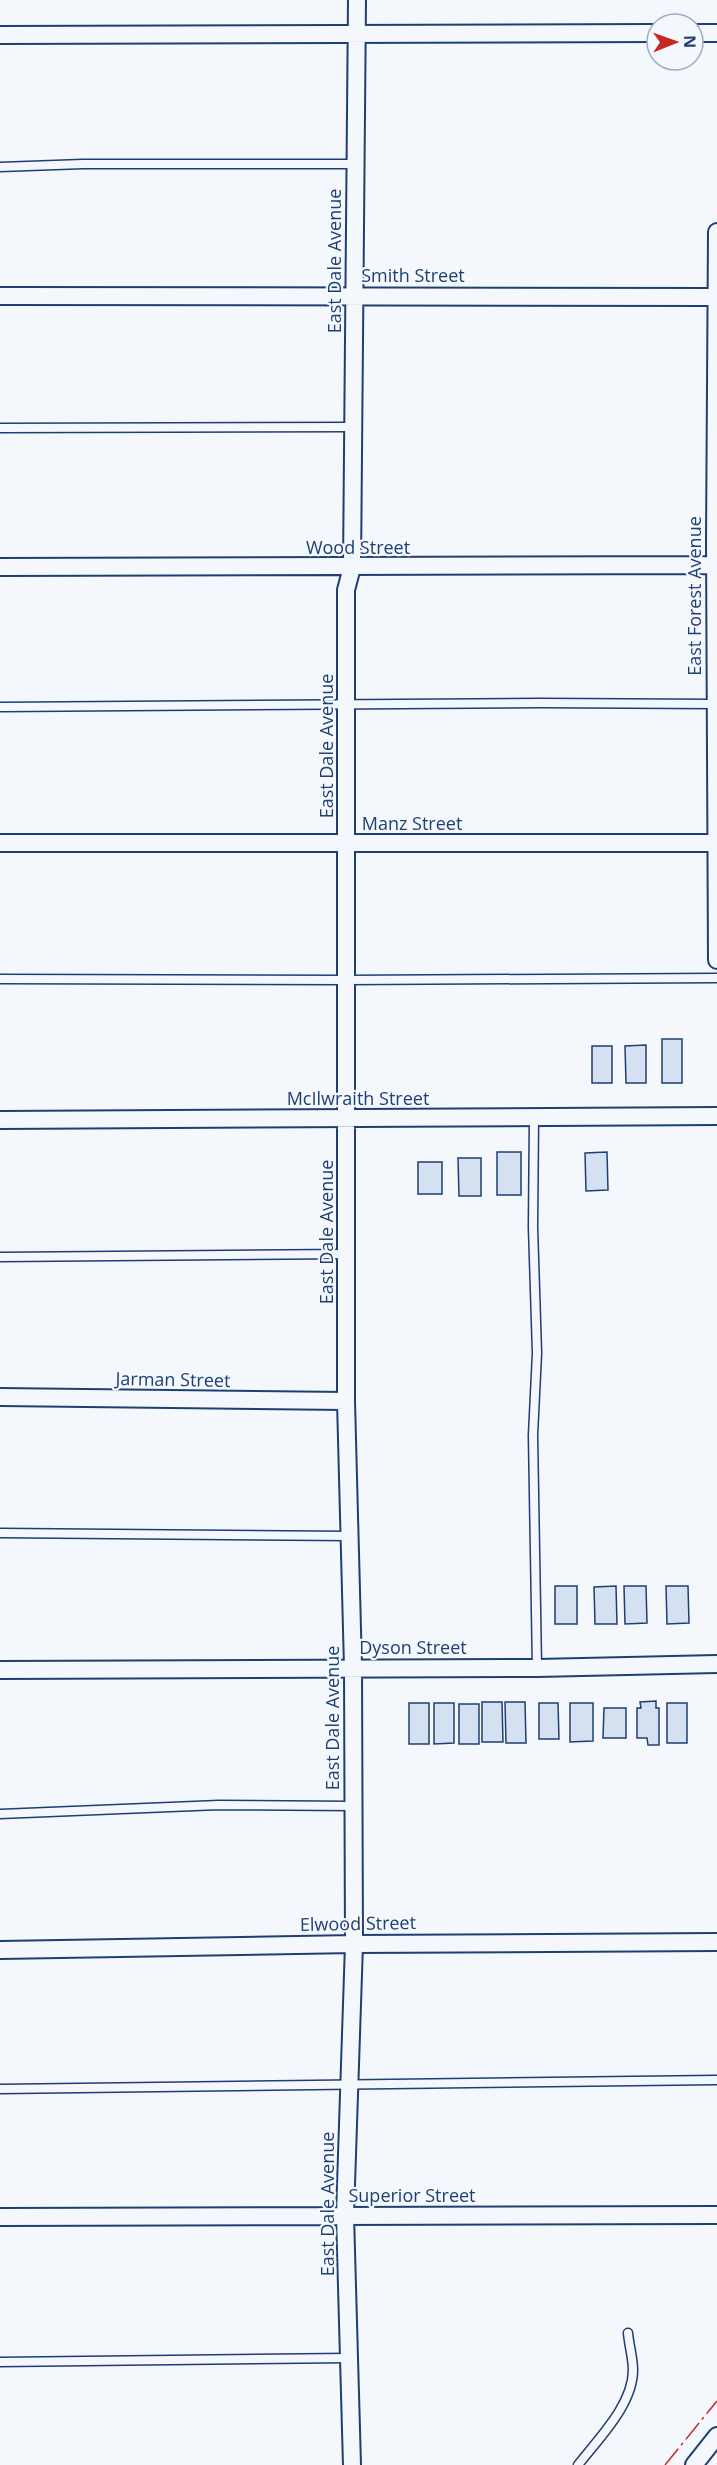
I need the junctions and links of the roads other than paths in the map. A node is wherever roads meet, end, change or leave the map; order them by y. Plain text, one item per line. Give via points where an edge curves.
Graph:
1 (357, 0) edge
2 (645, 33) edge
3 (357, 34) junction
4 (0, 35) edge
5 (356, 164) junction
6 (0, 167) edge
7 (717, 232) edge
8 (0, 296) edge
9 (355, 296) junction
10 (717, 297) edge
11 (353, 427) junction
12 (0, 428) edge
13 (716, 565) edge
14 (0, 567) edge
15 (352, 567) junction
16 (715, 704) junction
17 (346, 706) junction
18 (0, 707) edge
19 (0, 843) edge
20 (716, 843) edge
21 (347, 844) junction
22 (717, 960) edge
23 (717, 978) edge
24 (0, 979) edge
25 (347, 980) junction
26 (534, 1116) junction
27 (717, 1116) edge
28 (347, 1119) junction
29 (0, 1120) edge
30 (347, 1254) junction
31 (0, 1257) edge
32 (0, 1397) edge
33 (346, 1401) junction
34 (0, 1533) edge
35 (350, 1536) junction
36 (717, 1664) edge
37 (353, 1668) junction
38 (537, 1668) junction
39 (0, 1670) edge
40 (353, 1806) junction
41 (0, 1814) edge
42 (717, 1942) edge
43 (354, 1944) junction
44 (0, 1950) edge
45 (717, 2079) edge
46 (349, 2083) junction
47 (0, 2089) edge
48 (345, 2215) junction
49 (717, 2215) edge
50 (0, 2217) edge
51 (628, 2333) dead end
52 (349, 2358) junction
53 (0, 2362) edge
54 (717, 2436) edge
55 (352, 2465) edge
56 (578, 2465) edge
57 (694, 2465) edge

1 - 3 street, East Dale Avenue
2 - 3 street
3 - 4 street
3 - 5 street, East Dale Avenue
5 - 6 lane
5 - 9 street, East Dale Avenue
7 - 10 street, East Forest Avenue
8 - 9 street, Smith Street
9 - 10 street, Smith Street
9 - 11 street, East Dale Avenue
10 - 13 street, East Forest Avenue
11 - 12 lane
11 - 15 street, East Dale Avenue
13 - 15 street, Wood Street
13 - 16 street, East Forest Avenue
14 - 15 street, Wood Street
15 - 17 street, East Dale Avenue via 346,590
16 - 17 lane
16 - 20 street, East Forest Avenue
17 - 18 lane
17 - 21 street, East Dale Avenue
19 - 21 street, Manz Street
20 - 21 street, Manz Street
20 - 22 street, East Forest Avenue
21 - 25 street, East Dale Avenue
23 - 25 lane
24 - 25 lane
25 - 28 street, East Dale Avenue
26 - 27 street, McIlwraith Street
26 - 28 street, McIlwraith Street
26 - 38 lane via 537,1353 532,1435
28 - 29 street, McIlwraith Street
28 - 30 street, East Dale Avenue
30 - 31 lane
30 - 33 street, East Dale Avenue
32 - 33 street, Jarman Street
33 - 35 street, East Dale Avenue
34 - 35 lane
35 - 37 street, East Dale Avenue
36 - 38 street, Dyson Street
37 - 38 street, Dyson Street
37 - 39 street, Dyson Street
37 - 40 street, East Dale Avenue
40 - 41 lane via 219,1805
40 - 43 street, East Dale Avenue
42 - 43 street, Elwood Street
43 - 44 street, Elwood Street
43 - 46 street, East Dale Avenue
45 - 46 lane
46 - 47 lane
46 - 48 street, East Dale Avenue
48 - 49 street, Superior Street
48 - 50 street, Superior Street
48 - 52 street, East Dale Avenue
51 - 56 lane via 633,2370 630,2386 621,2407
52 - 53 lane
52 - 55 street, East Dale Avenue
54 - 57 street

